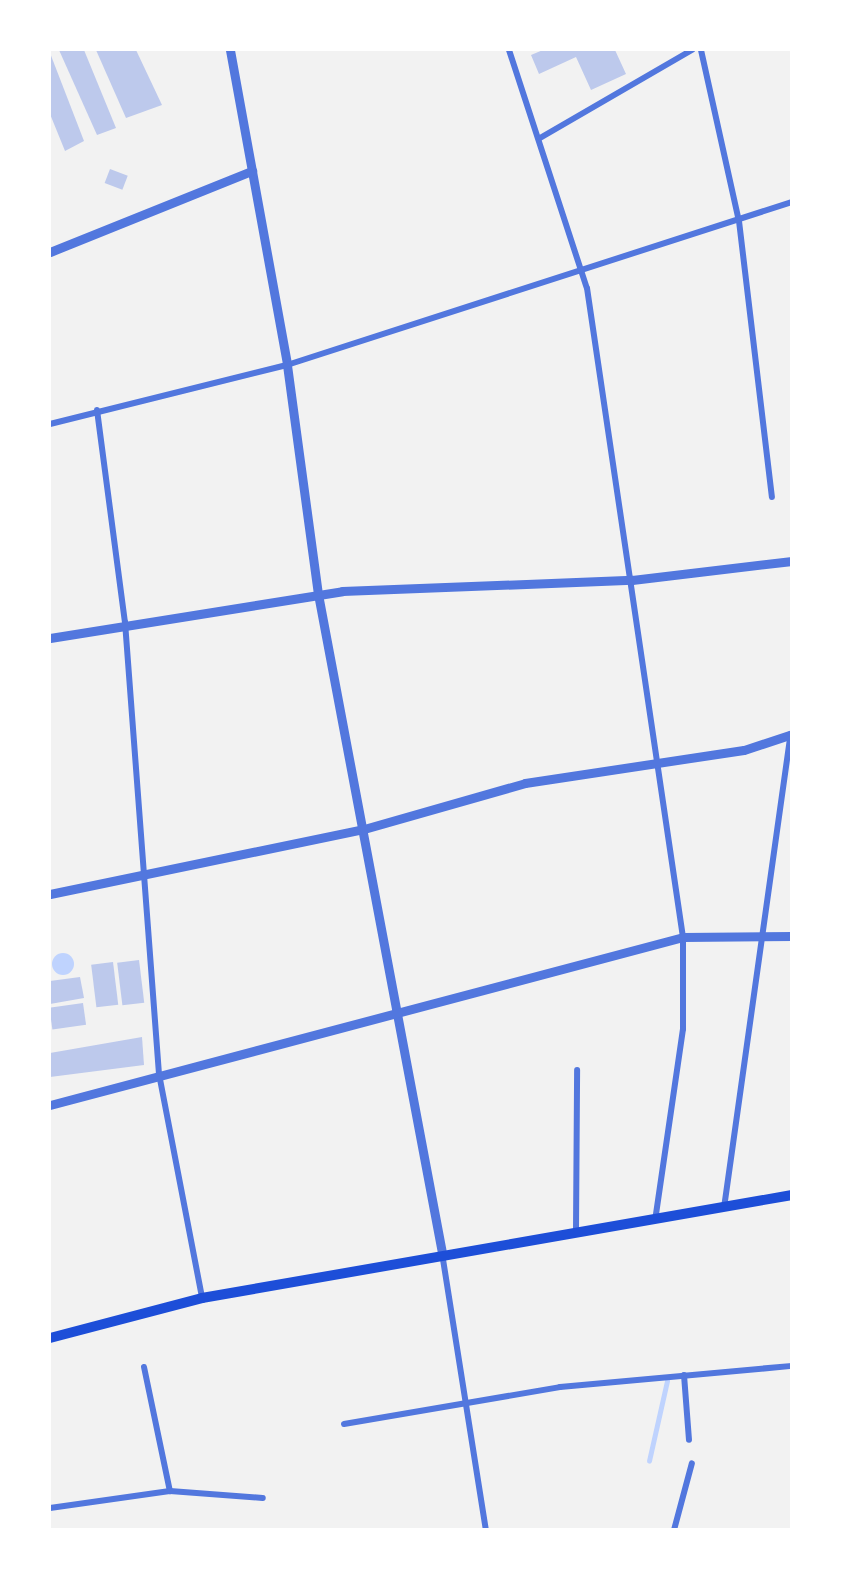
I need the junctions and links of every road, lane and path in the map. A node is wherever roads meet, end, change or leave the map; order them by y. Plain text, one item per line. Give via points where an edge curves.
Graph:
1 (230, 50) edge
2 (509, 50) edge
3 (692, 50) edge
4 (701, 50) edge
5 (540, 138) junction
6 (252, 171) junction
7 (792, 202) edge
8 (739, 221) junction
9 (50, 252) edge
10 (584, 273) junction
11 (287, 365) junction
12 (97, 410) junction
13 (50, 424) edge
14 (772, 496) dead end
15 (792, 561) edge
16 (632, 580) junction
17 (318, 594) junction
18 (125, 622) junction
19 (50, 638) edge
20 (791, 734) edge
21 (661, 759) junction
22 (364, 829) junction
23 (146, 877) junction
24 (50, 894) edge
25 (761, 934) junction
26 (792, 936) edge
27 (683, 937) junction
28 (397, 1009) junction
29 (577, 1070) dead end
30 (159, 1074) junction
31 (50, 1105) edge
32 (792, 1195) edge
33 (724, 1208) junction
34 (655, 1221) junction
35 (576, 1230) junction
36 (442, 1253) junction
37 (202, 1298) junction
38 (50, 1338) edge
39 (792, 1366) edge
40 (144, 1367) dead end
41 (684, 1375) junction
42 (469, 1399) junction
43 (344, 1424) dead end
44 (689, 1440) dead end
45 (692, 1463) dead end
46 (170, 1491) junction
47 (263, 1498) dead end
48 (50, 1508) edge
49 (486, 1530) edge
50 (674, 1530) edge

1 - 6 street
2 - 5 street
3 - 5 street
4 - 8 street
5 - 10 street
6 - 9 street
6 - 11 street
7 - 8 street
8 - 10 street
8 - 14 street
10 - 11 street
10 - 16 street
11 - 12 street
11 - 17 street
12 - 13 street
12 - 18 street
15 - 16 street via 762,561
16 - 17 street
16 - 21 street
17 - 18 street
17 - 22 street
18 - 19 street
18 - 23 street
20 - 21 street via 744,750
20 - 25 street
21 - 22 street via 470,795
21 - 27 street
22 - 23 street
22 - 28 street
23 - 24 street
23 - 30 street
25 - 26 street
25 - 27 street
25 - 33 street
27 - 28 street
27 - 34 street via 683,1029
28 - 30 street
28 - 36 street
29 - 35 street
30 - 31 street
30 - 37 street
32 - 33 main road
33 - 34 main road
34 - 35 main road
35 - 36 main road
36 - 37 main road
36 - 42 street
37 - 38 main road
39 - 41 street
40 - 46 street
41 - 42 street
41 - 44 street
42 - 43 street
42 - 49 street
45 - 50 street
46 - 47 street
46 - 48 street

